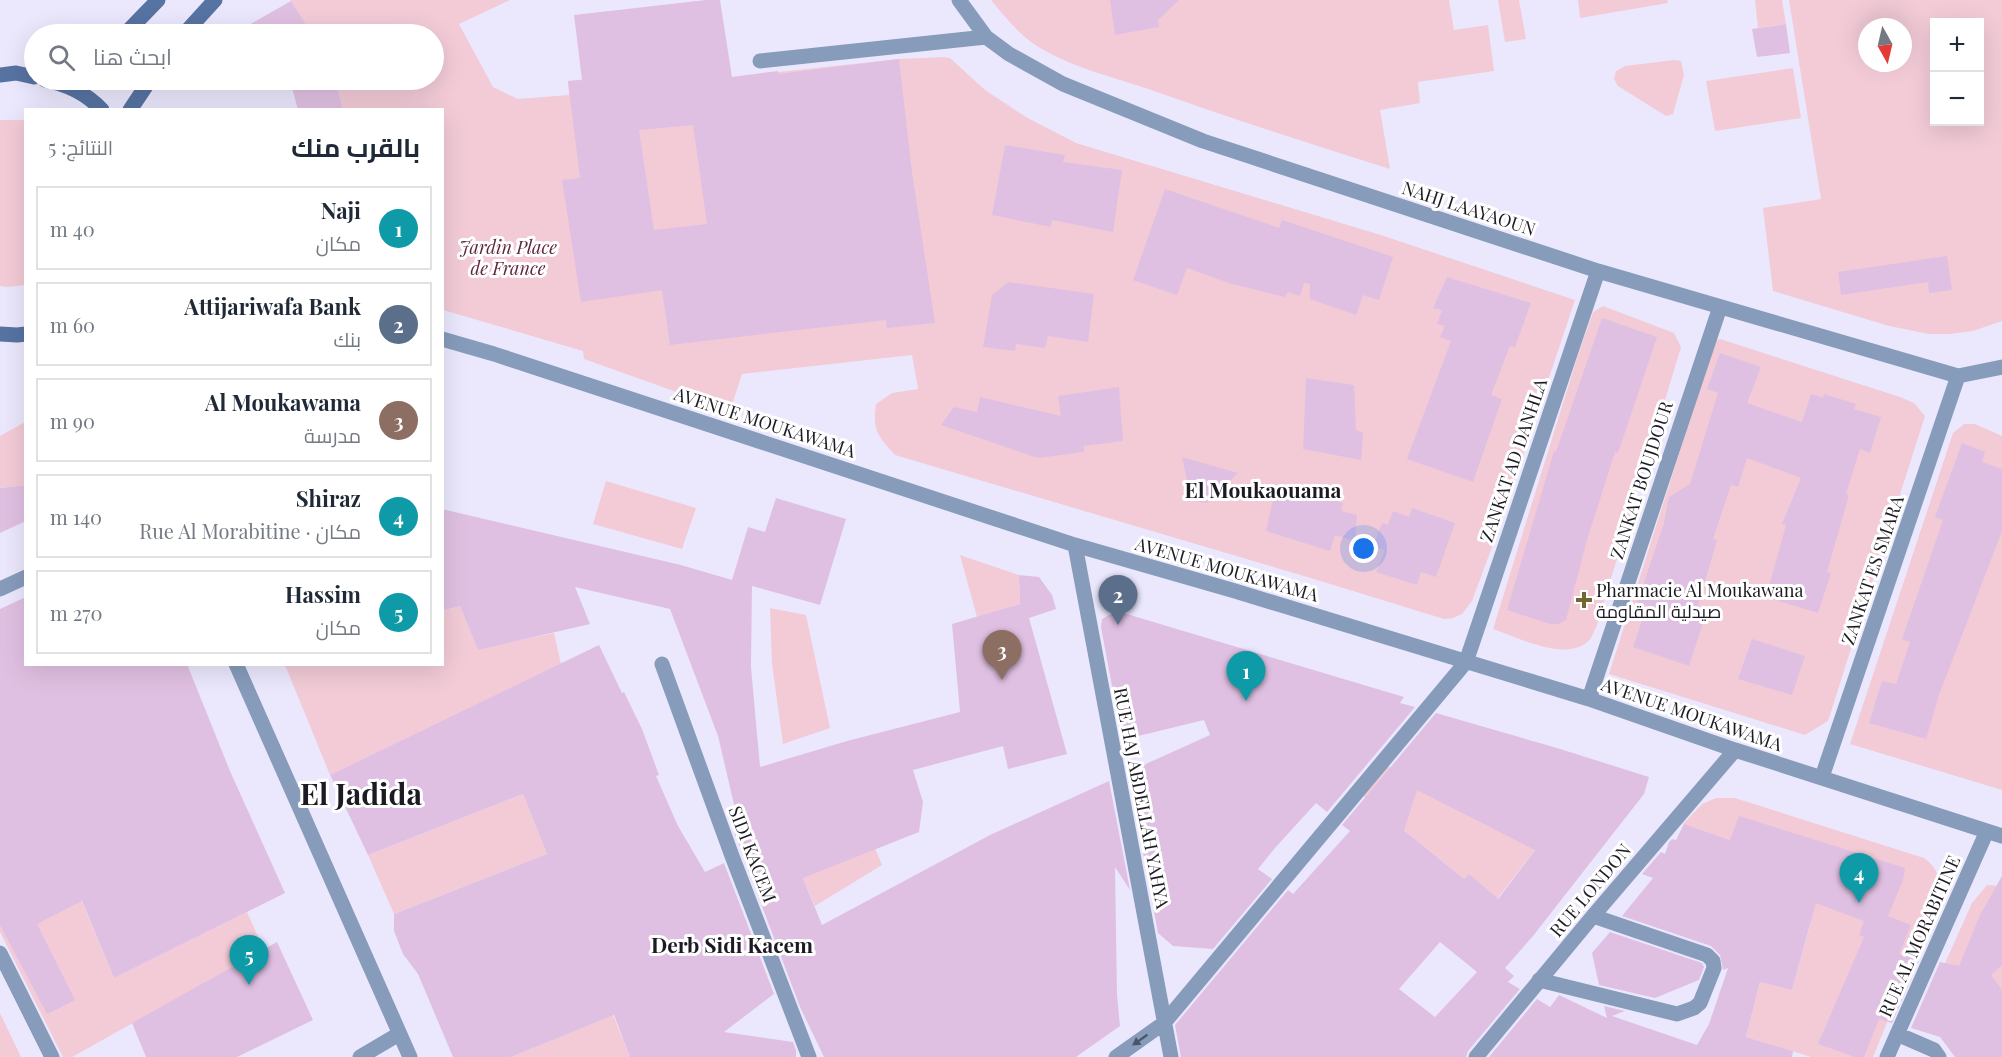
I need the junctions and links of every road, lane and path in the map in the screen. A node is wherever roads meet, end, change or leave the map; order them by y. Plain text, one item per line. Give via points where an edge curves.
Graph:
1 (158, 0) edge
2 (215, 0) edge
3 (959, 0) edge
4 (135, 24) edge
5 (193, 24) edge
6 (986, 37) junction
7 (760, 61) dead end
8 (0, 75) edge
9 (24, 75) edge
10 (78, 90) edge
11 (143, 90) edge
12 (100, 108) edge
13 (131, 108) edge
14 (1598, 271) junction
15 (1720, 307) junction
16 (0, 334) edge
17 (24, 334) edge
18 (444, 340) edge
19 (2002, 367) edge
20 (1958, 376) junction
21 (1075, 545) junction
22 (24, 578) edge
23 (0, 589) edge
24 (1466, 662) junction
25 (663, 664) dead end
26 (237, 666) edge
27 (1589, 699) junction
28 (1735, 750) junction
29 (1822, 777) junction
30 (1987, 831) junction
31 (2002, 836) edge
32 (1593, 916) junction
33 (0, 953) edge
34 (1539, 980) junction
35 (1164, 1023) junction
36 (399, 1034) junction
37 (1897, 1034) junction
38 (51, 1057) edge
39 (360, 1057) edge
40 (410, 1057) edge
41 (809, 1057) edge
42 (1116, 1057) edge
43 (1171, 1057) edge
44 (1476, 1057) edge
45 (1887, 1057) edge
46 (1939, 1057) edge

1 - 4 main road
2 - 5 main road
3 - 6 street, NAHJ LAAYAOUN
6 - 7 street
6 - 14 street, NAHJ LAAYAOUN via 1063,84 1203,141
8 - 9 main road
10 - 12 main road
11 - 13 main road
14 - 15 street, NAHJ LAAYAOUN
14 - 24 street, ZANKAT AD DANHLA
15 - 20 street, NAHJ LAAYAOUN
15 - 27 street, ZANKAT BOUJDOUR
16 - 17 main road
18 - 21 street, AVENUE MOUKAWAMA
19 - 20 street, NAHJ LAAYAOUN
20 - 29 street, ZANKAT ES SMARA
21 - 24 street, AVENUE MOUKAWAMA
21 - 35 street, RUE HAJ ABDELLAH YAHYA
22 - 23 street
24 - 27 street, AVENUE MOUKAWAMA
24 - 35 street
25 - 41 street, SIDI KACEM
26 - 36 street
27 - 28 street, AVENUE MOUKAWAMA
28 - 29 street, AVENUE MOUKAWAMA
28 - 32 street, RUE LONDON
29 - 30 street, AVENUE MOUKAWAMA
30 - 31 street, AVENUE MOUKAWAMA
30 - 37 street, RUE AL MORABITINE
32 - 34 street, RUE LONDON
32 - 34 street via 1707,955 1714,968 1700,1003 1677,1014
33 - 38 street
34 - 44 street, RUE LONDON
35 -> 42 street
35 - 43 street, RUE HAJ ABDELLAH YAHYA
36 - 39 street
36 - 40 street
37 - 45 street, RUE AL MORABITINE
37 - 46 street via 1934,1050

